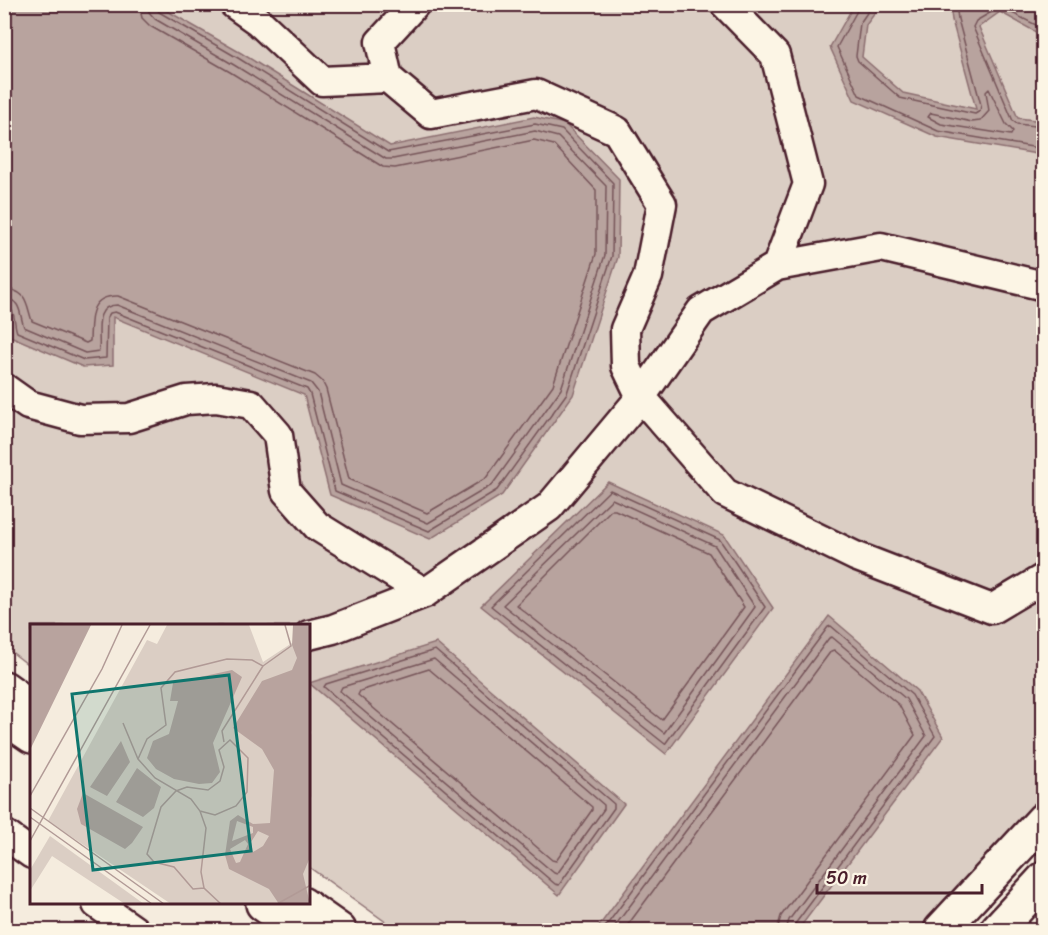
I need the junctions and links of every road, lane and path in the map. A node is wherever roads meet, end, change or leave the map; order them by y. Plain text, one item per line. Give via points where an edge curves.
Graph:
1 (234, 4) edge
2 (415, 4) edge
3 (725, 4) edge
4 (388, 78) junction
5 (777, 266) junction
6 (1044, 286) edge
7 (4, 388) edge
8 (641, 397) junction
9 (1044, 578) edge
10 (425, 593) junction
11 (310, 635) edge
12 (4, 688) edge
13 (30, 707) edge
14 (4, 717) edge
15 (30, 735) edge
16 (1044, 819) edge
17 (4, 834) edge
18 (30, 853) edge
19 (1044, 879) edge
20 (100, 905) edge
21 (266, 905) edge
22 (305, 905) edge
23 (134, 930) edge
24 (300, 930) edge
25 (339, 930) edge
26 (941, 930) edge
27 (997, 930) edge

1 - 4 lane via 258,21 321,81
2 - 4 lane via 380,42
3 - 5 lane via 775,55 808,184
4 - 8 lane via 431,114 536,94 617,130 662,204 648,276 626,329 626,366
5 - 6 lane via 880,247
5 - 8 lane via 700,311
7 - 10 lane via 28,405 80,419 129,418 186,400 216,398 251,404 279,435 286,491 317,526
8 - 9 lane via 725,493 855,556 992,609
8 - 10 lane via 549,507
10 - 11 lane
12 - 13 main road
14 - 15 main road
16 - 26 main road
17 - 18 lane
19 - 27 main road
20 - 23 lane
21 - 24 main road
22 - 25 main road

